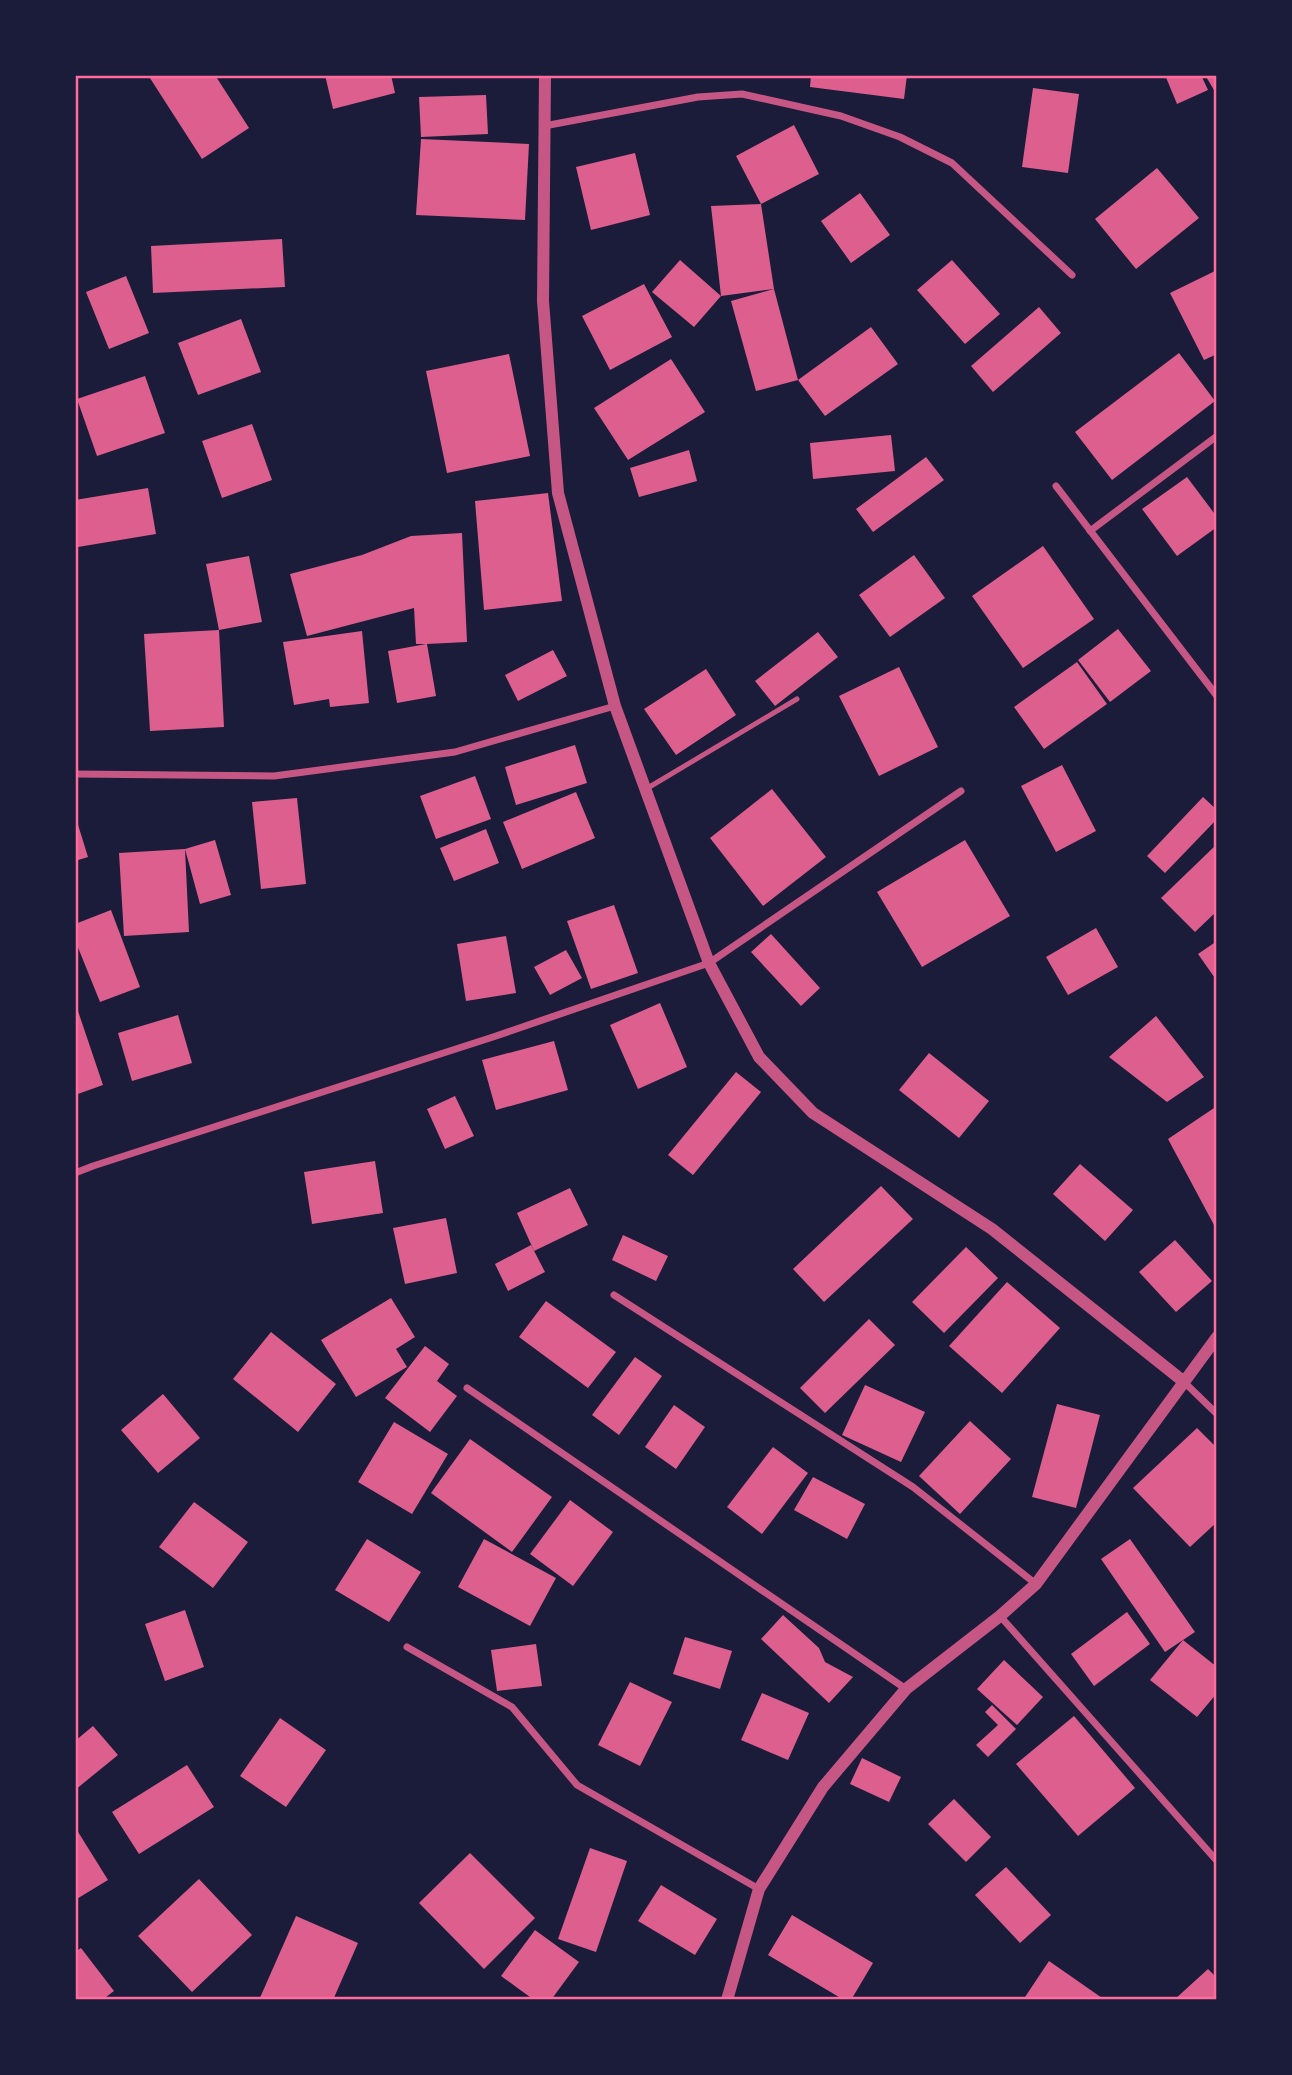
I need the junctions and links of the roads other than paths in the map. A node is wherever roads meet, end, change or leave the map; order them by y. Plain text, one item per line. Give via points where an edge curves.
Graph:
1 (545, 75) edge
2 (544, 126) junction
3 (1072, 275) dead end
4 (1217, 436) edge
5 (1056, 486) dead end
6 (1090, 531) junction
7 (1217, 696) edge
8 (797, 699) dead end
9 (615, 706) junction
10 (75, 774) edge
11 (645, 789) junction
12 (961, 791) dead end
13 (709, 963) junction
14 (75, 1173) edge
15 (614, 1296) dead end
16 (1217, 1337) edge
17 (1183, 1381) junction
18 (467, 1388) dead end
19 (1217, 1414) edge
20 (1036, 1584) junction
21 (1000, 1616) junction
22 (407, 1647) dead end
23 (906, 1689) junction
24 (1217, 1861) edge
25 (759, 1889) junction
26 (727, 2000) edge

1 - 2 street
2 - 3 street via 698,97 742,94 841,116 900,137 952,163
2 - 9 street via 543,301 558,493
4 - 6 street
5 - 6 street
6 - 7 street
8 - 11 lane
9 - 10 street via 455,752 274,776
9 - 11 street
11 - 13 street
12 - 13 street
13 - 14 street
13 - 17 street via 759,1057 813,1112 992,1229
15 - 20 street via 913,1487
16 - 17 street
17 - 19 street
17 - 20 street
18 - 23 street
20 - 21 street
21 - 23 street
21 - 24 street
22 - 25 street via 512,1707 577,1785
23 - 25 street via 823,1787
25 - 26 street

